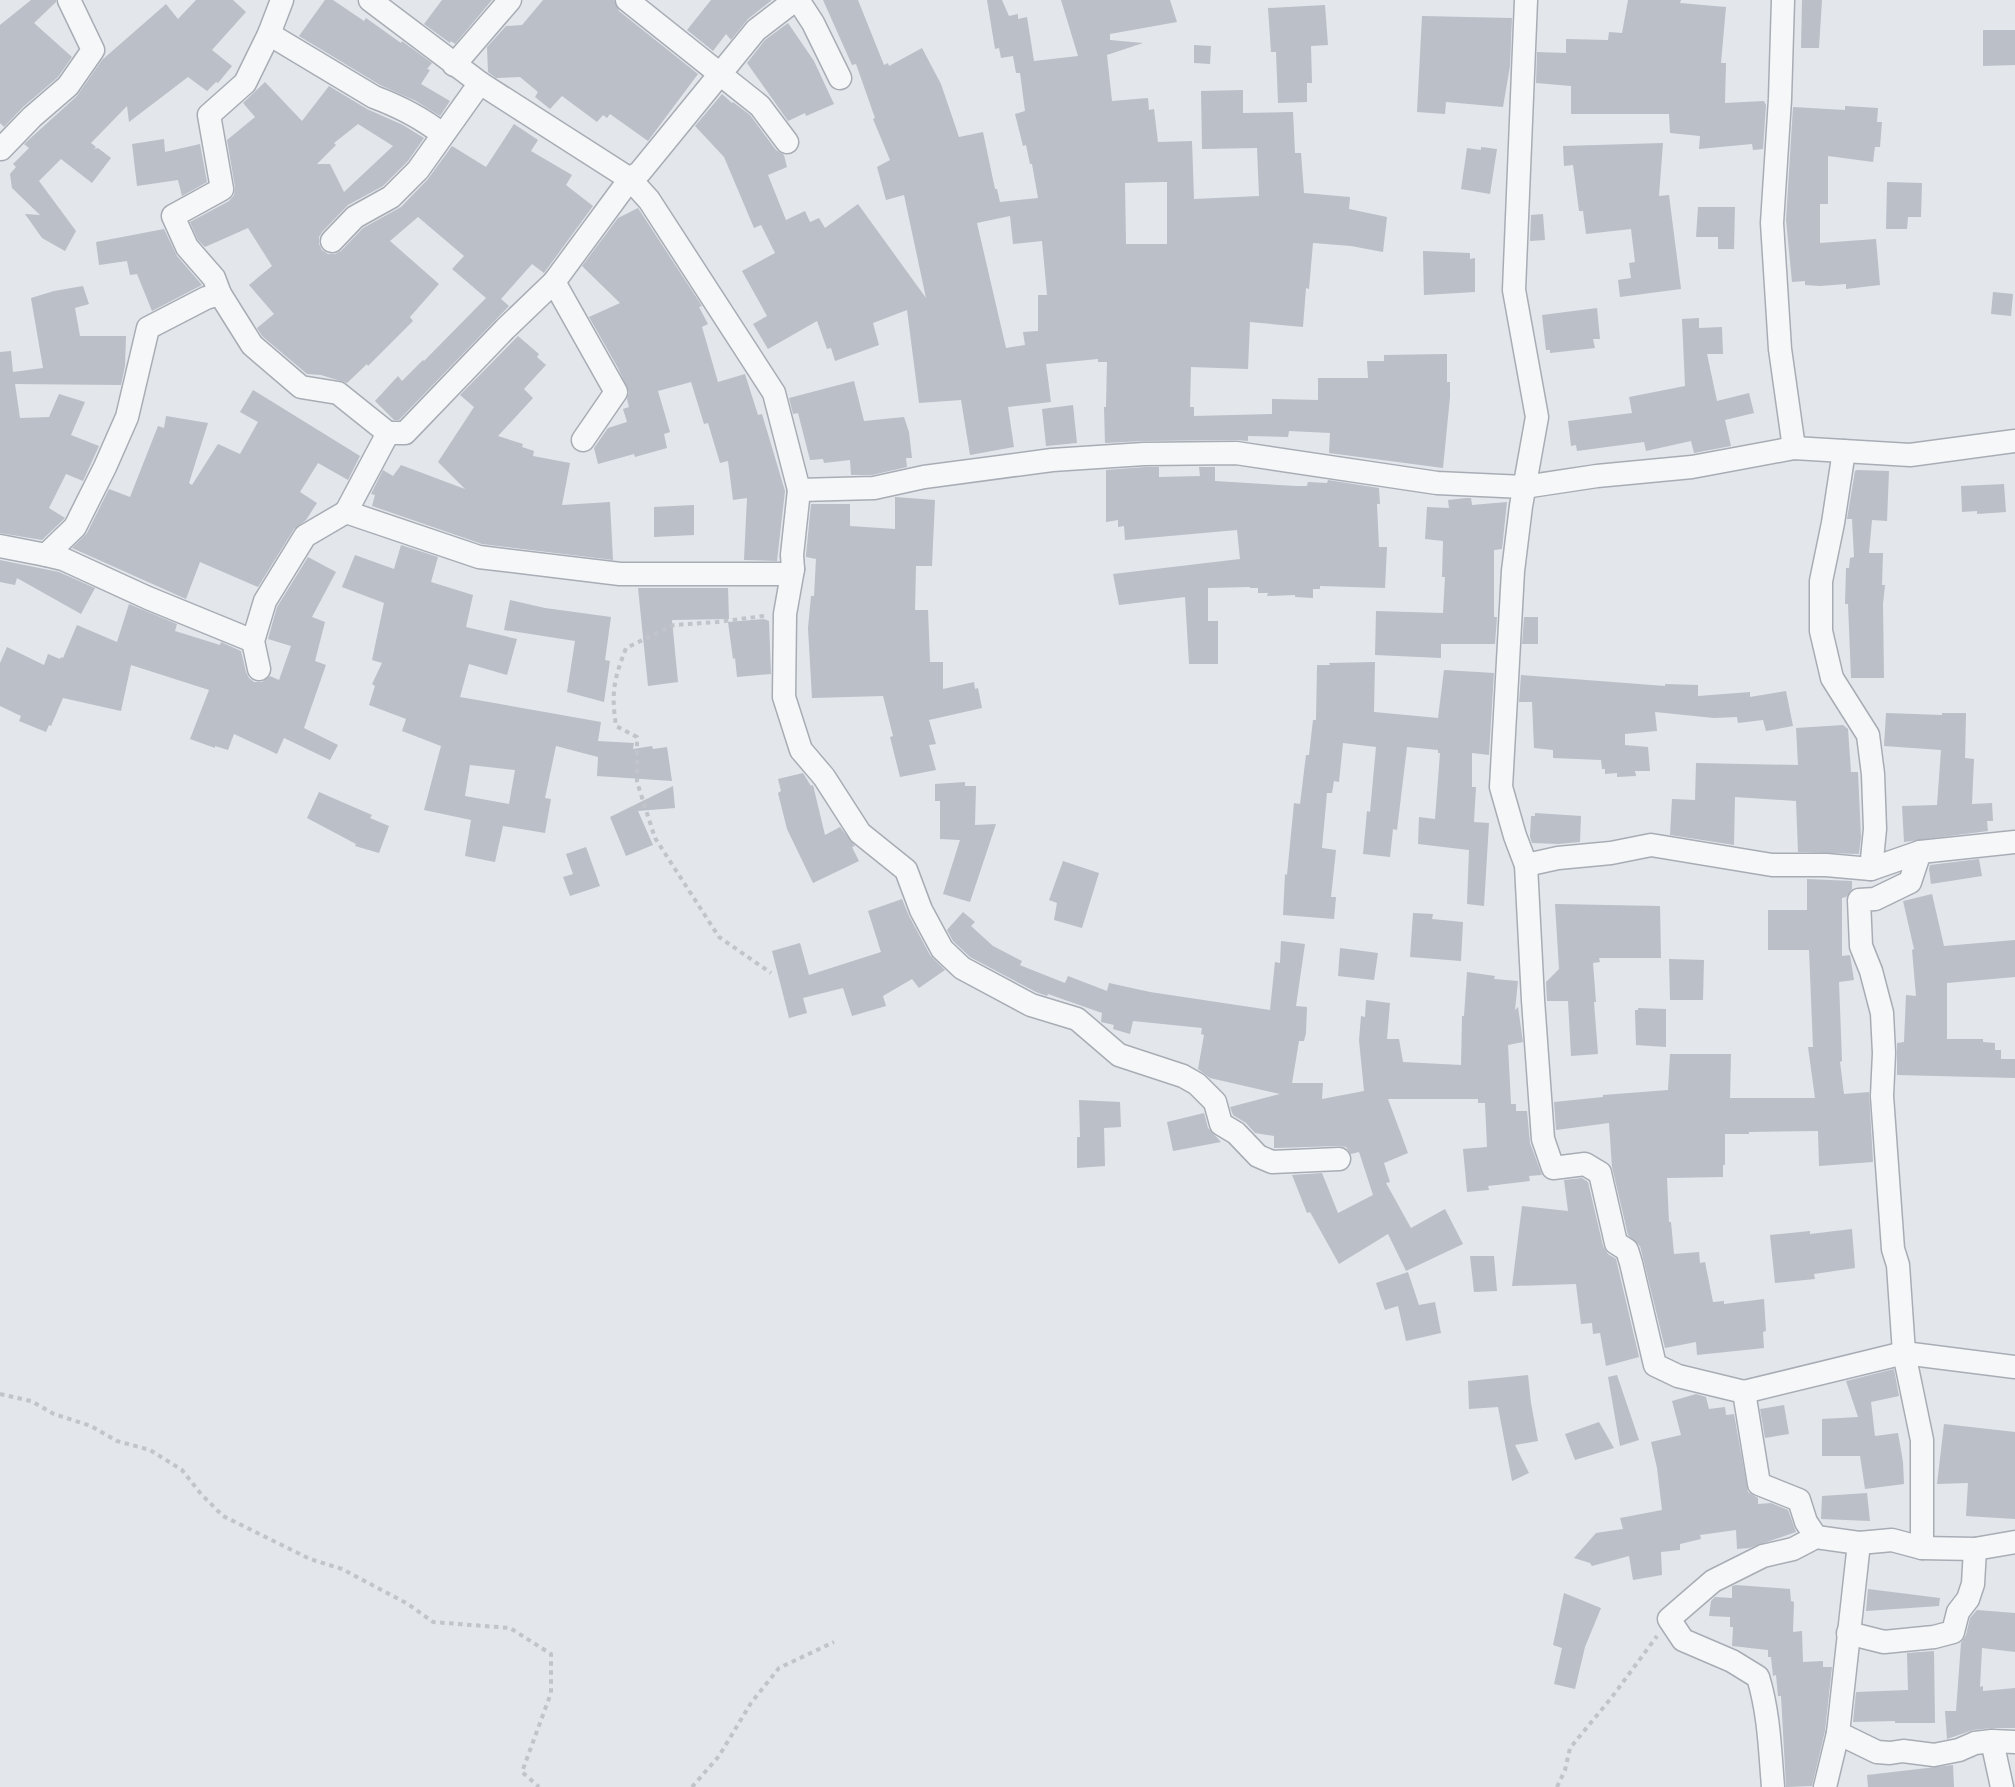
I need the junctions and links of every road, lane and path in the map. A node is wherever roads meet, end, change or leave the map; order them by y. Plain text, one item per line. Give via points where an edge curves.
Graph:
1 (69, 0) edge
2 (282, 0) edge
3 (370, 0) edge
4 (510, 0) edge
5 (627, 0) edge
6 (796, 0) edge
7 (1526, 0) edge
8 (1783, 0) edge
9 (269, 34) junction
10 (454, 65) junction
11 (720, 72) junction
12 (840, 78) dead end
13 (480, 83) junction
14 (442, 134) junction
15 (787, 142) dead end
16 (1, 149) edge
17 (630, 179) junction
18 (332, 241) dead end
19 (554, 282) junction
20 (220, 294) junction
21 (388, 433) junction
22 (583, 440) dead end
23 (2015, 441) edge
24 (1794, 448) junction
25 (1844, 451) junction
26 (1524, 488) junction
27 (799, 490) junction
28 (346, 512) junction
29 (0, 546) edge
30 (46, 555) junction
31 (793, 570) junction
32 (786, 614) junction
33 (253, 640) junction
34 (259, 669) dead end
35 (2015, 842) edge
36 (1920, 852) junction
37 (1526, 865) junction
38 (1871, 869) junction
39 (771, 973) dead end
40 (1339, 1159) dead end
41 (1904, 1353) junction
42 (2015, 1367) edge
43 (1744, 1392) junction
44 (0, 1394) edge
45 (1816, 1537) junction
46 (2015, 1542) edge
47 (1859, 1543) junction
48 (1922, 1548) junction
49 (1975, 1549) junction
50 (1669, 1619) junction
51 (1848, 1633) junction
52 (834, 1642) dead end
53 (1838, 1733) junction
54 (1992, 1741) junction
55 (2015, 1742) edge
56 (538, 1787) edge
57 (692, 1787) edge
58 (1557, 1787) edge
59 (1773, 1787) edge
60 (1825, 1787) edge
61 (2002, 1787) edge

1 - 16 street via 93,50 68,86
2 - 9 street
3 - 10 street
4 - 10 street
5 - 11 street
6 - 11 street via 756,30
6 - 12 street via 813,23
7 - 26 street via 1514,290 1537,417
8 - 24 street via 1772,222 1780,349
9 - 14 street
9 - 20 street via 245,83 209,115 222,189 173,216 187,247 214,278
10 - 13 street
11 - 15 street via 760,106
11 - 17 street via 640,172
13 - 14 street
13 - 17 street
14 - 18 street via 418,170 391,197 355,217
17 - 19 street
17 - 27 street via 649,200 774,393
19 - 21 street via 405,434
19 - 22 street via 616,392
20 - 21 street via 252,345 301,387 338,393
20 - 30 street via 148,328 127,417 105,467 75,527
21 - 28 street
23 - 25 street via 1910,456
24 - 25 street
24 - 26 street via 1692,467
25 - 38 street via 1821,581 1821,631 1832,678 1868,735 1875,829
26 - 27 street via 1437,483 1236,453 1052,460 924,477 874,488
26 - 37 street via 1513,571 1501,786
27 - 31 street
28 - 31 street via 479,557 620,574 787,574
28 - 33 street via 305,536 265,601
29 - 30 street
30 - 33 street
31 - 32 street
32 - 39 path via 674,625 626,648 614,679 613,702 616,726 637,737 637,782 655,838 719,937
32 - 40 street via 784,697 801,750 824,777 860,833 906,870 942,949 962,968 1000,989 1032,1005 1077,1019 1119,1055 1197,1084 1215,1102 1221,1124 1258,1155 1272,1162
33 - 34 street
35 - 36 street
36 - 38 street
36 - 41 street via 1910,882 1875,899 1859,900 1861,946 1882,1013 1882,1096
37 - 38 street via 1651,845 1772,865
37 - 43 street via 1543,1139 1553,1168 1585,1164 1600,1173 1616,1243 1626,1250 1632,1263 1655,1365 1678,1376
41 - 42 street
41 - 43 street
41 - 48 street via 1922,1440
43 - 45 street via 1759,1484 1798,1500
44 - 56 path via 31,1401 117,1441 150,1450 182,1470 223,1516 310,1559 342,1569 433,1622 510,1628 551,1654 550,1693 522,1772
45 - 47 street
45 - 50 street via 1713,1581
46 - 49 street
47 - 48 street via 1892,1540
47 - 51 street
48 - 49 street
49 - 51 street via 1973,1584 1958,1612 1953,1632 1884,1642
50 - 58 path via 1570,1748
50 - 59 street via 1683,1640 1758,1677 1766,1709
51 - 53 street
52 - 57 path via 779,1668 751,1703 719,1756
53 - 54 street via 1877,1752 1890,1753 1934,1755
53 - 60 street
54 - 55 street
54 - 61 street

